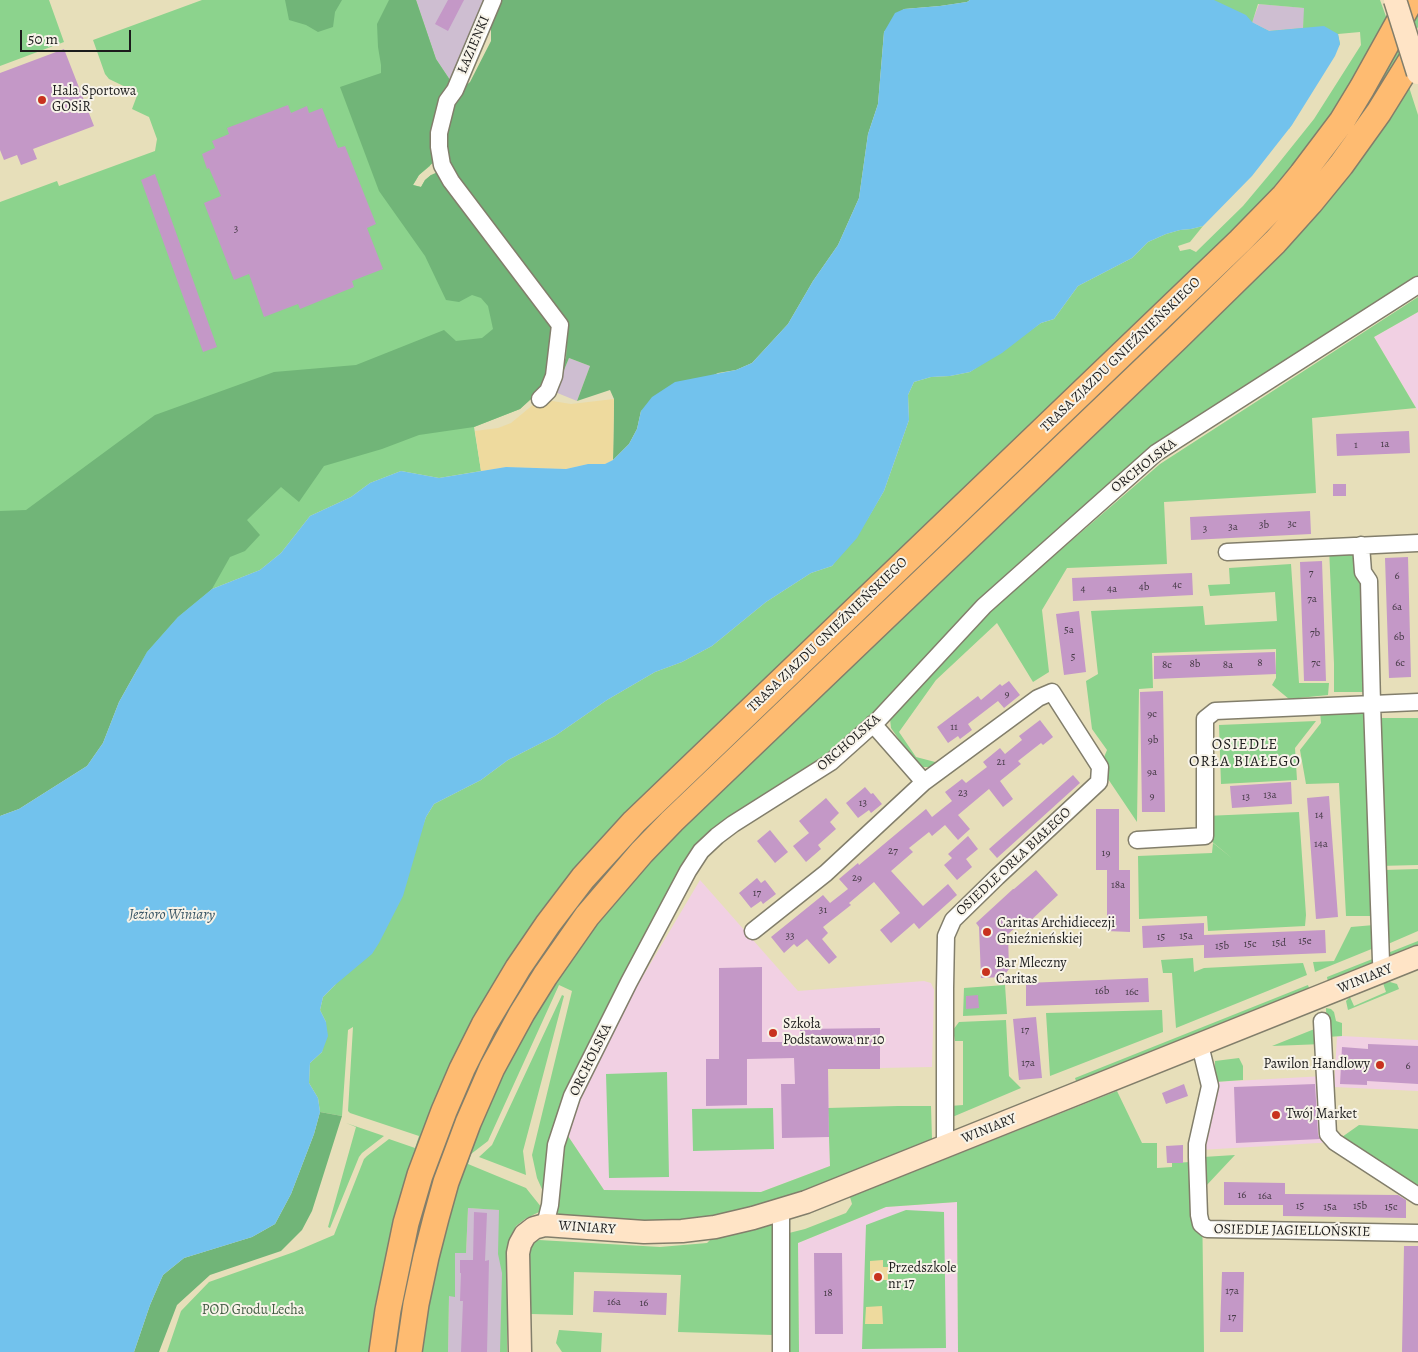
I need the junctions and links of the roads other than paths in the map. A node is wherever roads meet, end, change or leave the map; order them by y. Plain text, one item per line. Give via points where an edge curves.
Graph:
1 (494, 0) edge
2 (1395, 0) edge
3 (1411, 0) edge
4 (1418, 49) edge
5 (1418, 73) edge
6 (1418, 285) edge
7 (540, 399) dead end
8 (1418, 543) edge
9 (1365, 551) junction
10 (1227, 552) dead end
11 (1418, 702) edge
12 (1372, 704) junction
13 (873, 724) junction
14 (924, 782) junction
15 (1137, 840) dead end
16 (753, 932) dead end
17 (1418, 957) edge
18 (1385, 970) junction
19 (1322, 1021) dead end
20 (1200, 1045) junction
21 (945, 1146) junction
22 (1418, 1196) edge
23 (781, 1210) junction
24 (545, 1225) junction
25 (1418, 1232) edge
26 (382, 1352) edge
27 (409, 1352) edge
28 (520, 1352) edge
29 (781, 1352) edge

1 - 7 street, ŁAZIENKI via 455,90 447,101 438,133 439,147 442,165 451,181 560,325 554,376 548,391
2 - 5 street, bridge
3 - 26 main road, TRASA ZJAZDU GNIEŹNIEŃSKIEGO via 1342,121 1284,196 634,822 554,916 498,1002 462,1069 444,1111 406,1224
4 - 27 main road, TRASA ZJAZDU GNIEŹNIEŃSKIEGO via 1354,147 1275,242 679,814 587,916 545,976 509,1036 468,1123 436,1218 416,1304
6 - 13 street, ORCHOLSKA via 1156,453 984,606
8 - 9 street
9 - 10 street
9 - 12 street via 1363,572 1369,581
11 - 12 street
12 - 15 street via 1215,711 1205,719 1205,836
12 - 18 street via 1381,962
13 - 14 street
13 - 24 street, ORCHOLSKA via 831,762 733,824 700,851 572,1096 556,1145
14 - 16 street via 826,873
14 - 21 street, OSIEDLE ORŁA BIAŁEGO via 1038,698 1052,692 1100,768 1099,782 952,920 946,936
17 - 18 street, WINIARY
18 - 20 street, WINIARY
19 - 22 street via 1328,1134 1335,1142
20 - 21 street, WINIARY
20 - 25 street, OSIEDLE JAGIELLOŃSKIE via 1210,1086 1197,1157 1201,1224 1207,1229
21 - 23 street, WINIARY
23 - 24 street, WINIARY via 715,1227 682,1231 644,1232
23 - 29 street
24 - 28 street via 525,1235 518,1253

